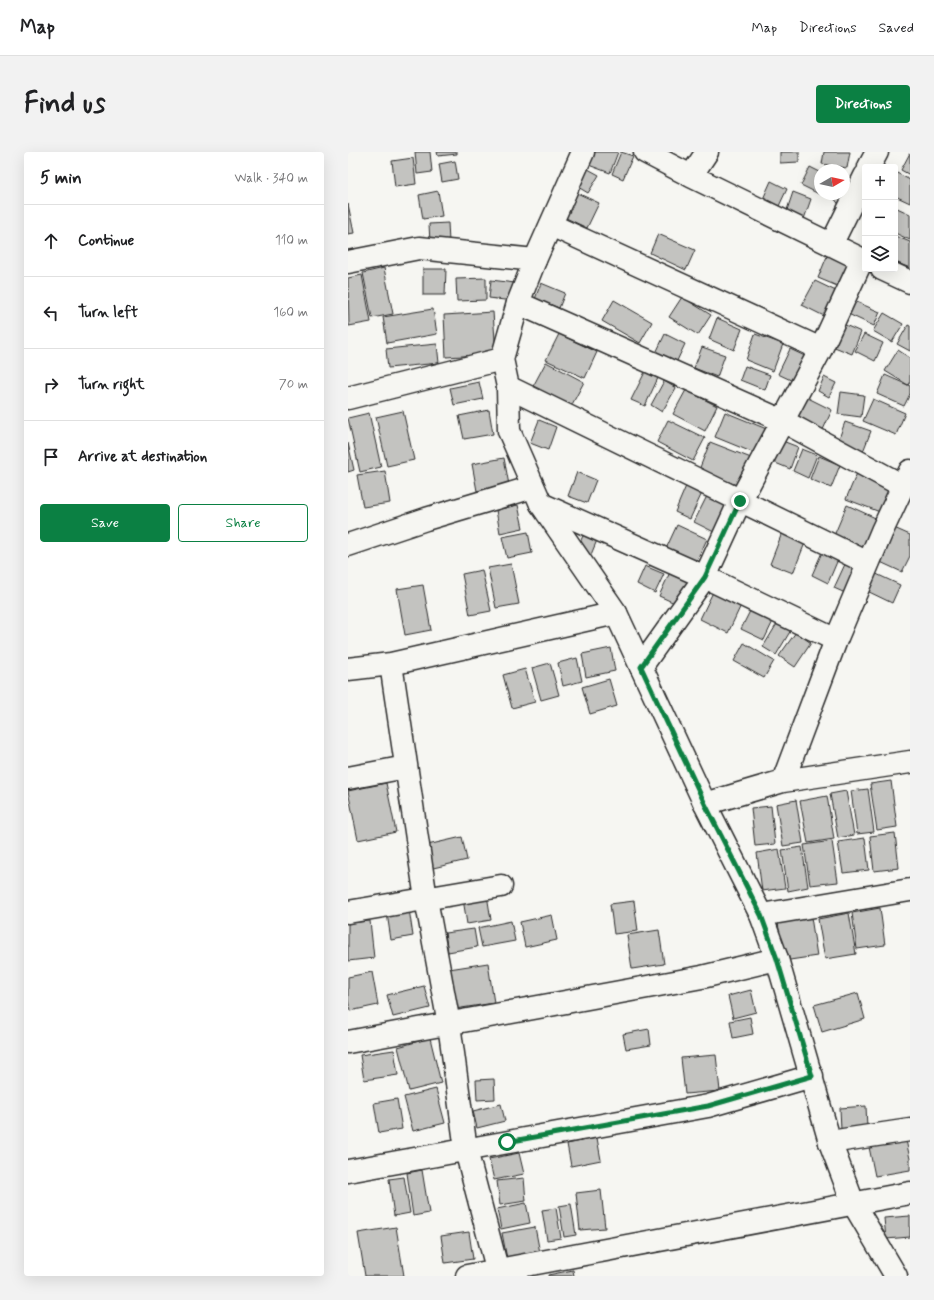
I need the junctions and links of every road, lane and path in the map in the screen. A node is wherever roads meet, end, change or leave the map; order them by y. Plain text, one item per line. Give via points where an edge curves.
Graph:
1 (583, 152) edge
2 (645, 152) edge
3 (707, 152) edge
4 (877, 152) edge
5 (871, 164) edge
6 (691, 176) junction
7 (862, 182) edge
8 (551, 225) junction
9 (831, 245) junction
10 (535, 260) junction
11 (862, 260) edge
12 (348, 262) edge
13 (862, 262) edge
14 (888, 272) edge
15 (910, 282) edge
16 (518, 303) junction
17 (821, 349) junction
18 (502, 359) junction
19 (508, 387) junction
20 (348, 398) edge
21 (783, 421) junction
22 (907, 478) edge
23 (537, 495) junction
24 (740, 501) junction
25 (348, 545) edge
26 (868, 563) junction
27 (705, 577) junction
28 (616, 613) junction
29 (836, 640) junction
30 (391, 664) junction
31 (641, 667) junction
32 (348, 669) edge
33 (910, 762) edge
34 (406, 767) junction
35 (348, 778) edge
36 (783, 781) junction
37 (705, 804) junction
38 (501, 886) dead end
39 (910, 890) edge
40 (426, 899) junction
41 (348, 912) edge
42 (761, 915) junction
43 (777, 959) junction
44 (449, 1024) junction
45 (348, 1042) edge
46 (812, 1076) junction
47 (910, 1130) edge
48 (830, 1142) junction
49 (466, 1150) junction
50 (348, 1171) edge
51 (910, 1192) edge
52 (853, 1202) junction
53 (498, 1273) edge
54 (467, 1276) edge
55 (896, 1276) edge

1 - 8 street
2 - 6 street
3 - 6 street
4 - 5 street
6 - 9 street
7 - 9 street
8 - 10 street
8 - 17 street
9 - 11 street
10 - 12 street via 419,248
10 - 16 street
13 - 17 street
14 - 15 street
16 - 18 street
16 - 21 street
17 - 21 street
18 - 19 street
18 - 20 street
19 - 23 street via 509,431
19 - 24 street
21 - 22 street
21 - 24 street
22 - 26 street
23 - 25 street via 426,519
23 - 27 street
23 - 28 street
24 - 26 street
24 - 27 street
26 - 29 street
27 - 29 street
27 - 31 street
28 - 30 street
28 - 31 street
29 - 36 street
30 - 32 street
30 - 34 street
31 - 37 street
33 - 36 street
34 - 35 street
34 - 40 street
36 - 37 street
37 - 42 street
38 - 40 street
39 - 42 street
40 - 41 street
40 - 44 street
42 - 43 street
43 - 44 street via 702,977
43 - 46 street
44 - 45 street
44 - 49 street
46 - 48 street
46 - 49 street via 708,1106
47 - 48 street
48 - 52 street
49 - 50 street
49 - 53 street
51 - 52 street
52 - 53 street
52 - 55 street
53 - 54 street

